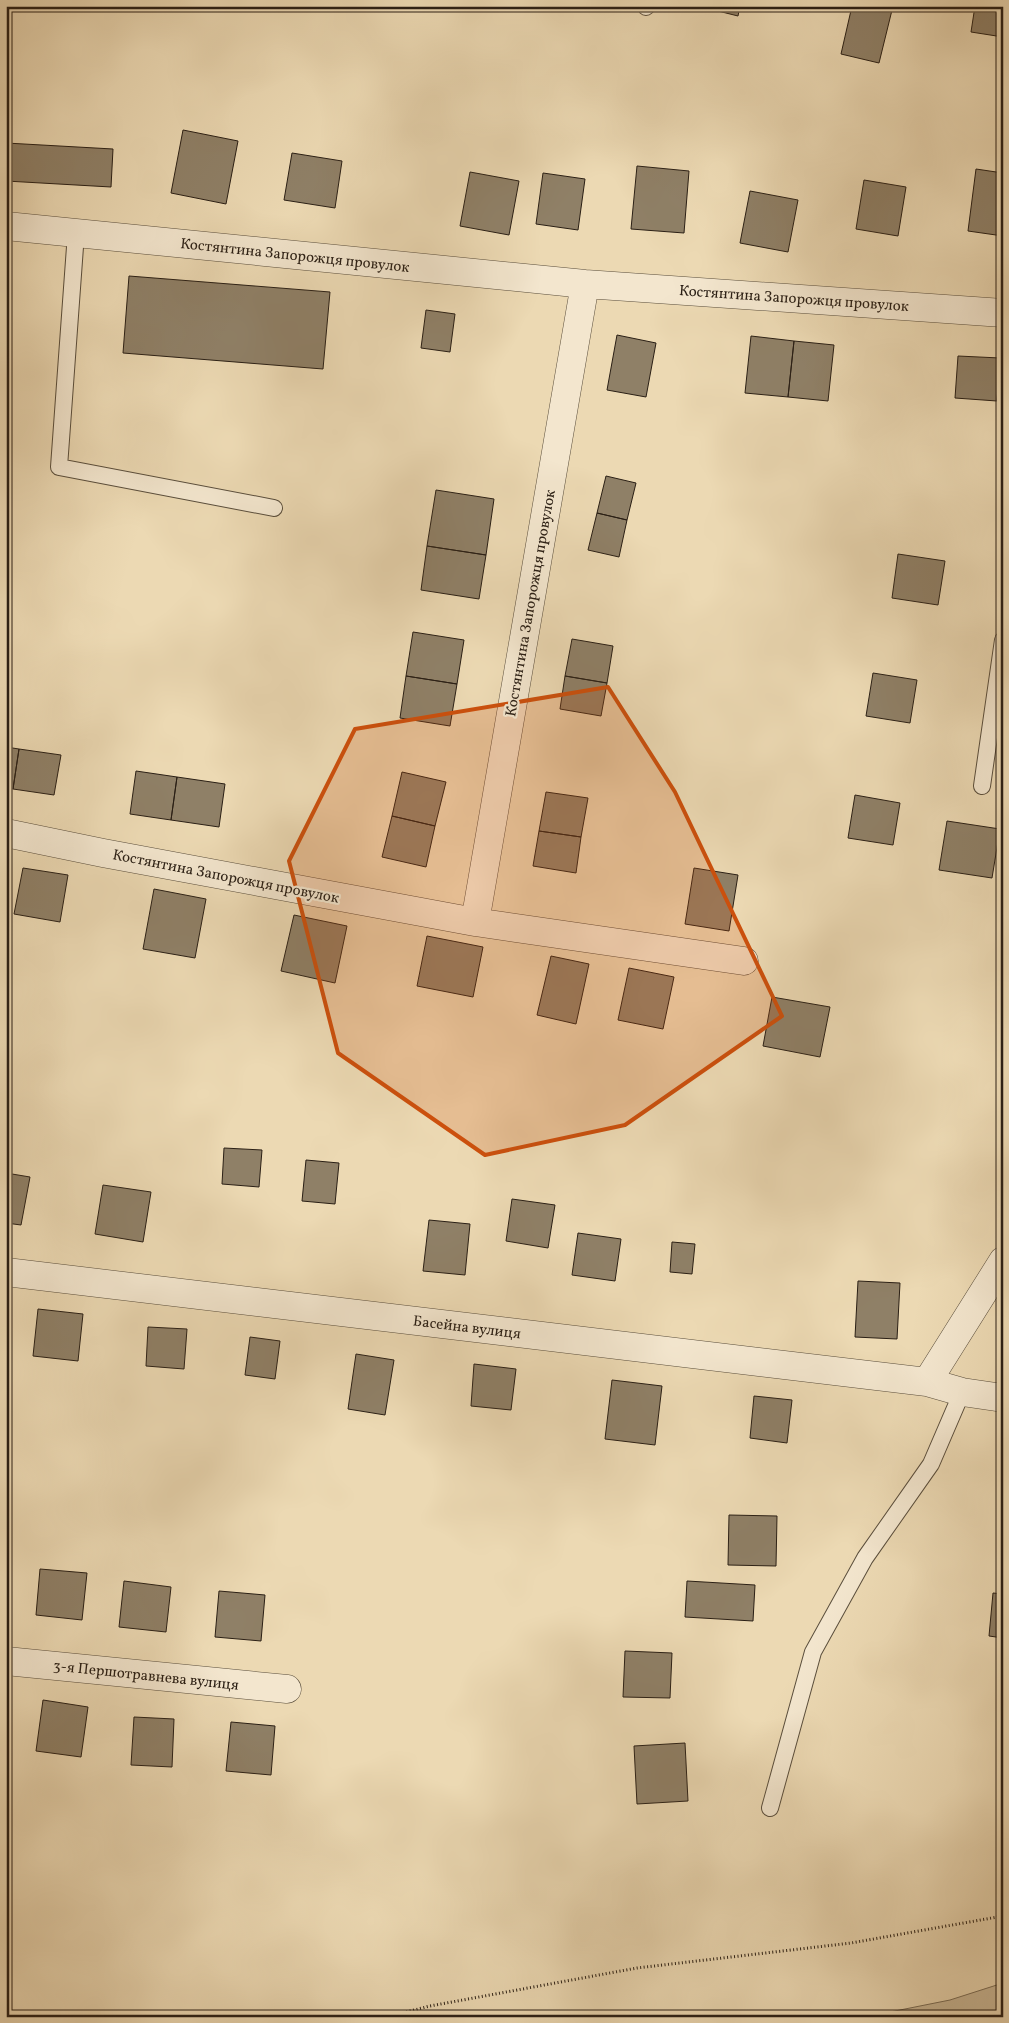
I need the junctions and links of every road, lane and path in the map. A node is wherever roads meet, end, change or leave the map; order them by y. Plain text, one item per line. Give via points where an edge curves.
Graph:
1 (6, 226) edge
2 (76, 233) junction
3 (584, 284) junction
4 (1003, 313) edge
5 (274, 508) dead end
6 (1003, 640) edge
7 (1001, 661) edge
8 (982, 786) dead end
9 (6, 833) edge
10 (475, 922) junction
11 (744, 961) dead end
12 (1003, 1260) edge
13 (6, 1272) edge
14 (927, 1382) junction
15 (962, 1392) junction
16 (1003, 1398) edge
17 (6, 1661) edge
18 (287, 1689) dead end
19 (770, 1808) dead end
20 (1003, 1916) edge
21 (386, 2017) edge

1 - 2 street, Костянтина Запорожця провулок
2 - 3 street, Костянтина Запорожця провулок
2 - 5 lane via 59,467
3 - 4 street, Костянтина Запорожця провулок
3 - 10 street, Костянтина Запорожця провулок
6 - 7 lane
7 - 8 lane
9 - 10 street, Костянтина Запорожця провулок
10 - 11 street, Костянтина Запорожця провулок
12 - 14 street
13 - 14 street, Басейна вулиця
14 - 15 street, Басейна вулиця
15 - 16 street, Басейна вулиця
15 - 19 lane via 931,1464 865,1558 813,1652
17 - 18 street, 3-я Першотравнева вулиця
20 - 21 path via 852,1943 638,1968

